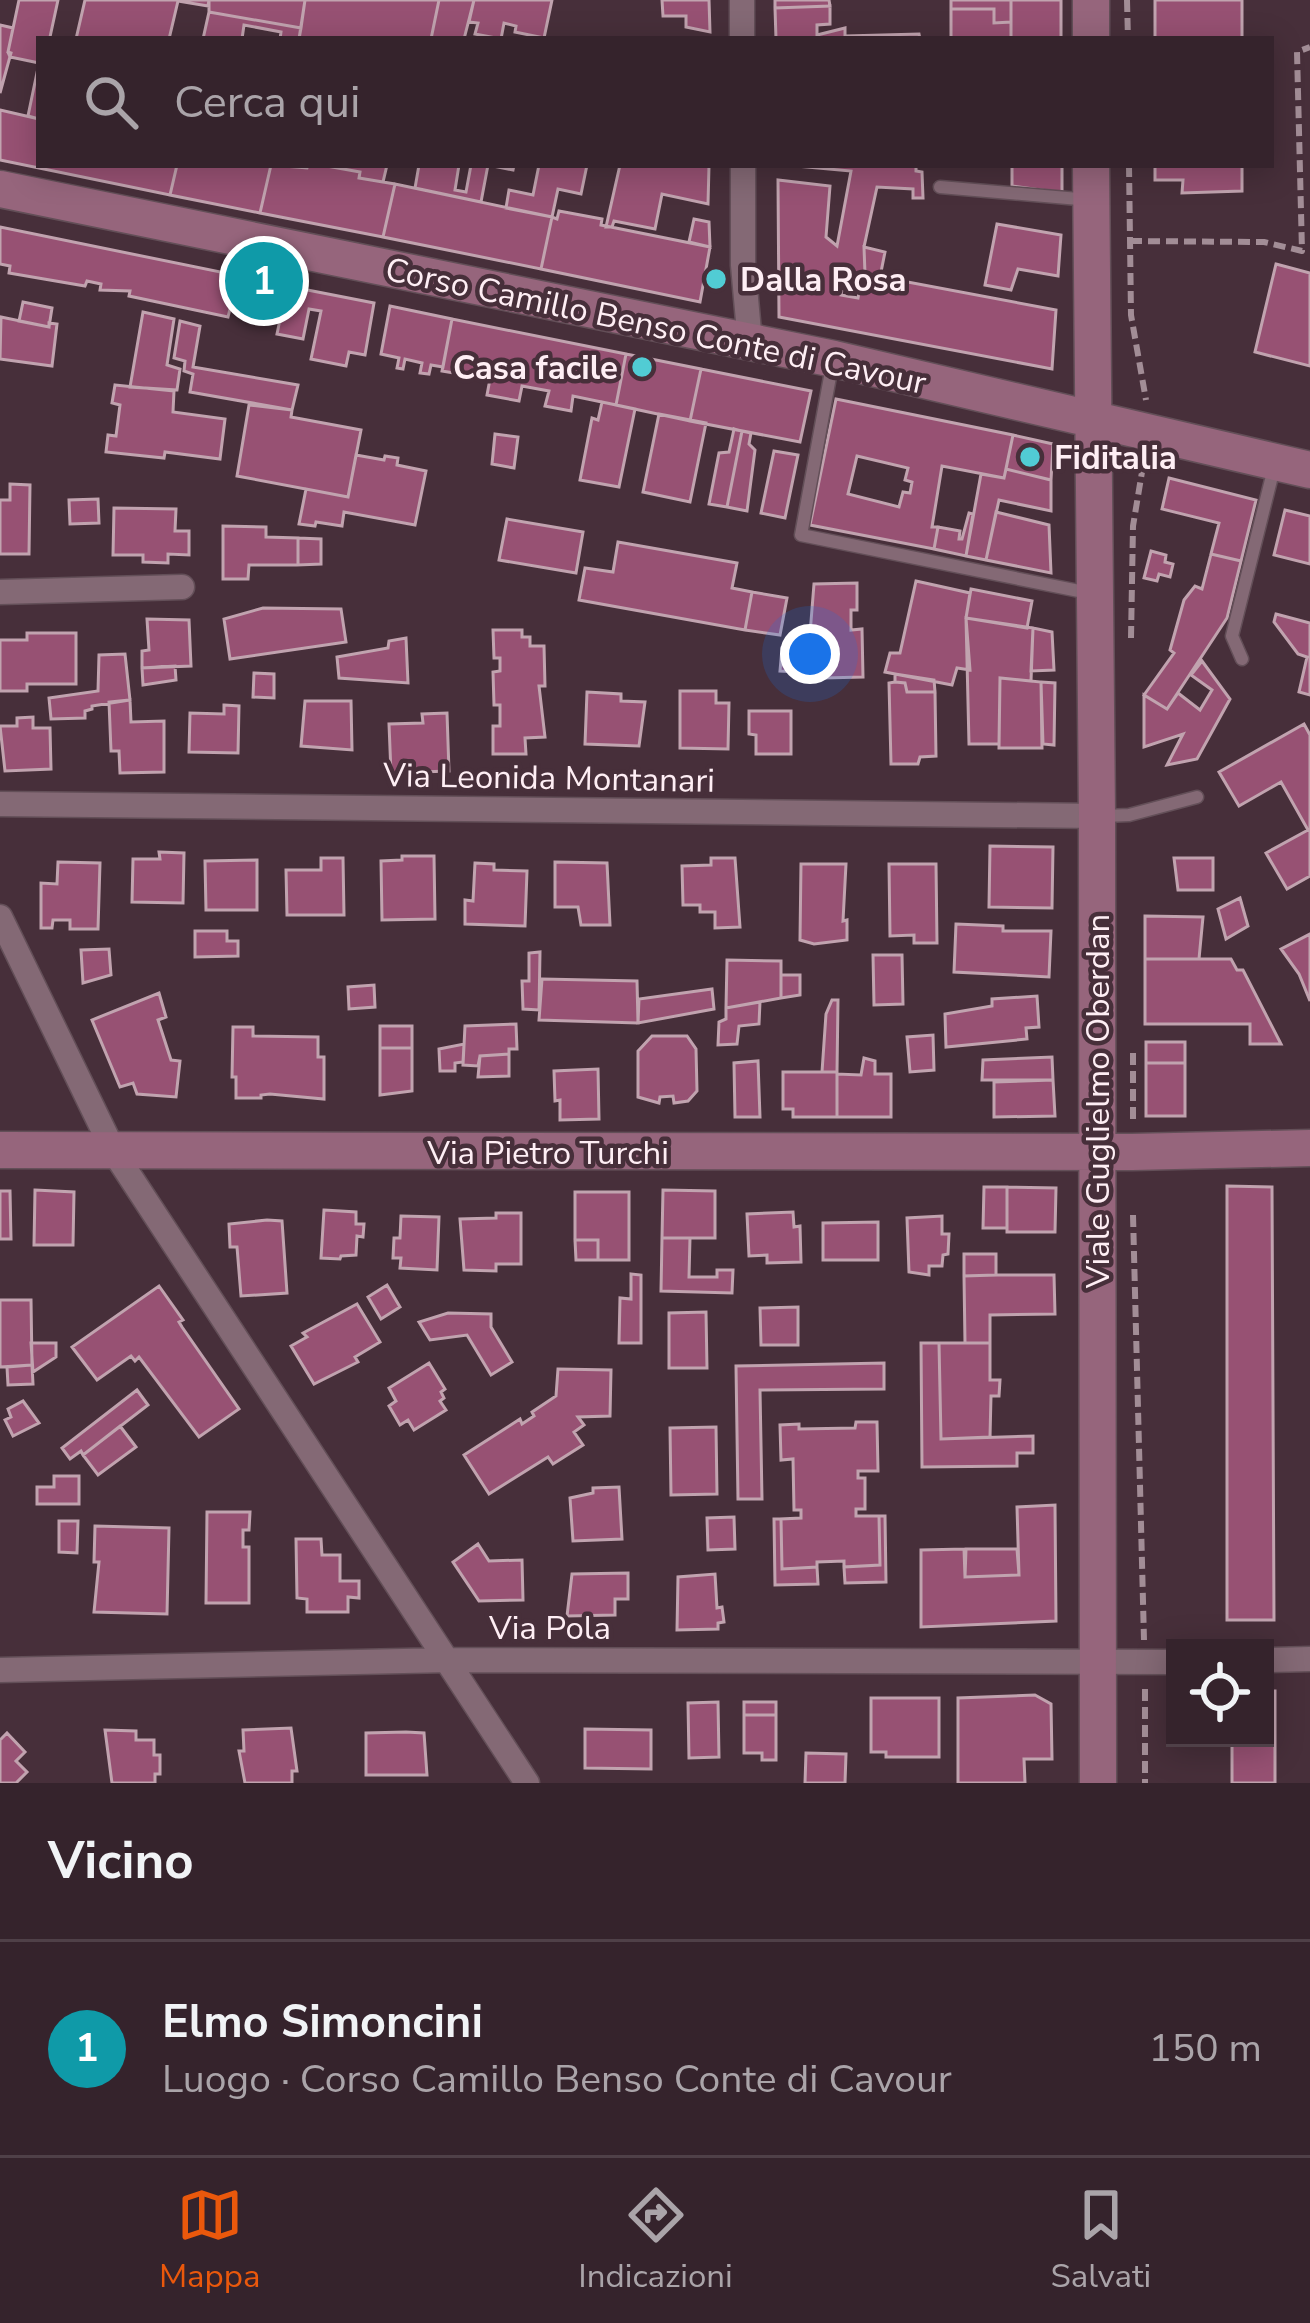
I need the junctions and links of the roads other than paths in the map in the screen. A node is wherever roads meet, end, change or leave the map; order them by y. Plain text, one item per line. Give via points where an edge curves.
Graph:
1 (742, 0) edge
2 (1091, 0) edge
3 (742, 36) edge
4 (1091, 36) edge
5 (743, 168) edge
6 (1091, 182) edge
7 (940, 187) dead end
8 (0, 189) edge
9 (750, 343) junction
10 (834, 359) junction
11 (1094, 418) junction
12 (1293, 465) edge
13 (182, 587) dead end
14 (0, 592) edge
15 (1094, 593) junction
16 (1243, 659) dead end
17 (1196, 797) dead end
18 (0, 804) edge
19 (1097, 816) junction
20 (0, 917) edge
21 (1310, 1148) edge
22 (0, 1150) edge
23 (114, 1152) junction
24 (1096, 1152) junction
25 (1310, 1659) edge
26 (449, 1660) junction
27 (1274, 1660) edge
28 (1100, 1662) junction
29 (1166, 1663) edge
30 (0, 1670) edge
31 (527, 1783) edge
32 (1098, 1783) edge

1 - 3 street
2 - 4 street
5 - 9 street
6 - 7 lane
6 - 11 street, Viale Guglielmo Oberdan
8 - 9 street, Corso Camillo Benso Conte di Cavour
9 - 10 street, Corso Camillo Benso Conte di Cavour
10 - 11 street, Corso Camillo Benso Conte di Cavour
10 - 15 lane via 801,535
11 - 12 street, Corso Camillo Benso Conte di Cavour
11 - 15 street, Viale Guglielmo Oberdan
12 - 16 lane via 1232,636
13 - 14 street
15 - 19 street, Viale Guglielmo Oberdan
17 - 19 lane
18 - 19 street, Via Leonida Montanari
19 - 24 street, Viale Guglielmo Oberdan
20 - 23 street
21 - 24 street, Via Pietro Turchi
22 - 23 street, Via Pietro Turchi
23 - 24 street, Via Pietro Turchi
23 - 26 street
24 - 28 street, Viale Guglielmo Oberdan
25 - 27 street
26 - 28 street, Via Pola
26 - 30 street, Via Pola
26 - 31 street
28 - 29 street, Via Pola
28 - 32 street, Viale Guglielmo Oberdan

